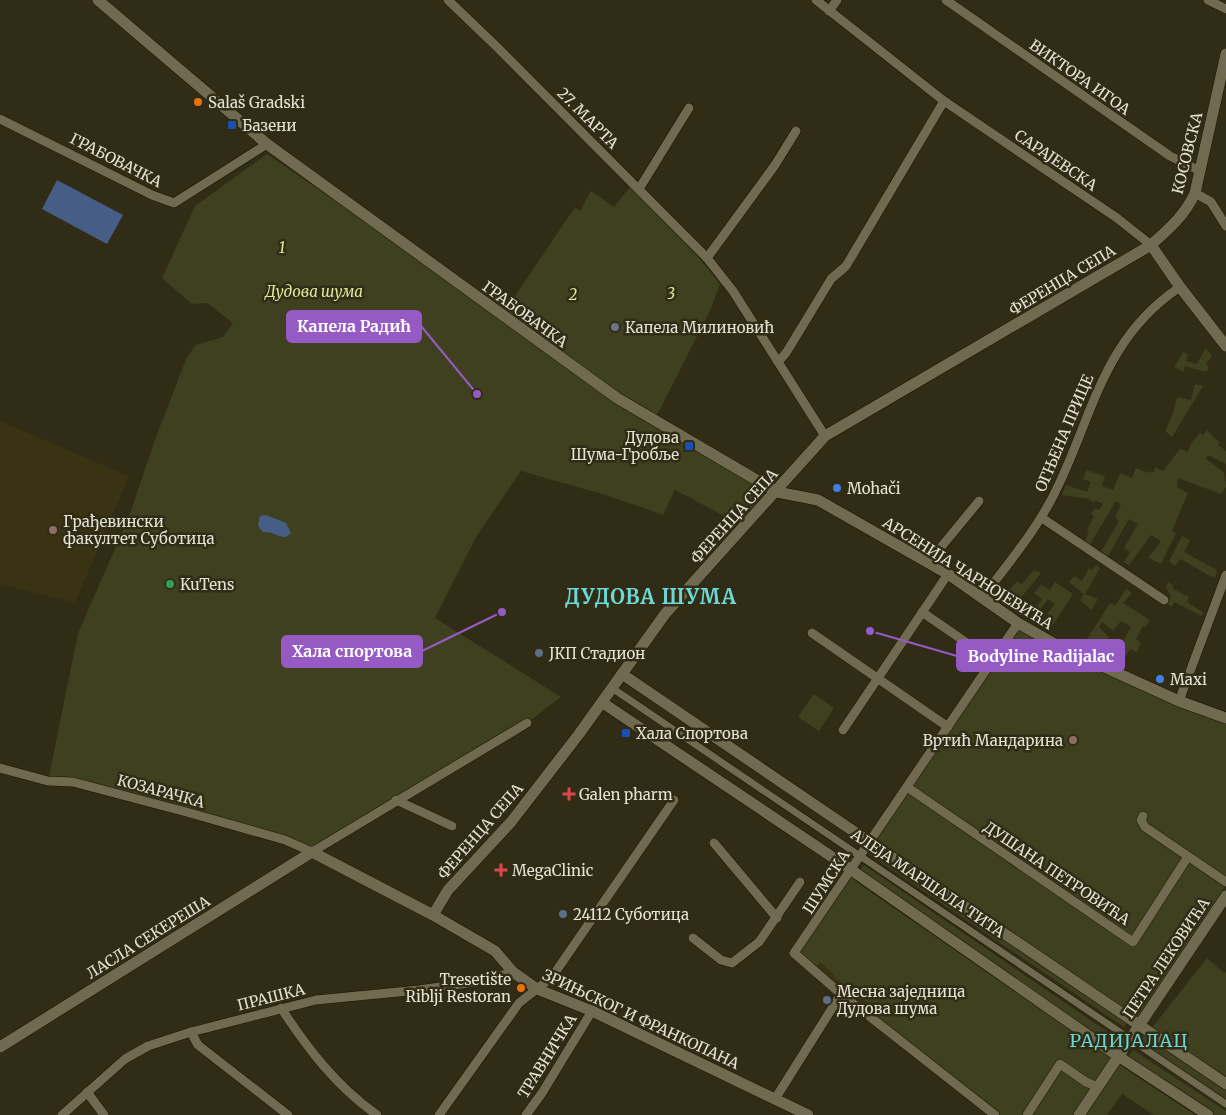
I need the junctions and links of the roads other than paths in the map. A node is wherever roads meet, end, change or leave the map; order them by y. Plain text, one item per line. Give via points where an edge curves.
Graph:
1 (98, 0) edge
2 (448, 0) edge
3 (816, 0) edge
4 (837, 0) edge
5 (946, 0) edge
6 (1208, 0) edge
7 (1226, 9) edge
8 (829, 11) junction
9 (1226, 54) edge
10 (944, 101) junction
11 (689, 108) dead end
12 (0, 119) edge
13 (796, 131) dead end
14 (267, 144) junction
15 (1200, 171) junction
16 (639, 189) junction
17 (1196, 193) junction
18 (1226, 226) edge
19 (1152, 245) junction
20 (707, 258) junction
21 (1180, 287) junction
22 (1226, 346) edge
23 (778, 362) junction
24 (825, 436) junction
25 (776, 492) junction
26 (979, 501) dead end
27 (1042, 518) junction
28 (928, 563) junction
29 (948, 574) junction
30 (1226, 575) edge
31 (983, 597) junction
32 (1164, 600) dead end
33 (922, 612) junction
34 (1018, 623) junction
35 (812, 633) dead end
36 (993, 661) junction
37 (622, 674) junction
38 (877, 678) junction
39 (612, 688) junction
40 (1178, 701) junction
41 (603, 703) junction
42 (1226, 718) edge
43 (527, 723) dead end
44 (948, 727) junction
45 (842, 730) dead end
46 (0, 768) edge
47 (907, 787) junction
48 (396, 800) junction
49 (674, 800) dead end
50 (1143, 816) dead end
51 (452, 826) dead end
52 (714, 843) dead end
53 (869, 844) junction
54 (312, 852) junction
55 (860, 855) junction
56 (1187, 858) junction
57 (850, 869) junction
58 (800, 882) dead end
59 (1226, 882) edge
60 (1224, 903) edge
61 (433, 915) junction
62 (778, 918) junction
63 (693, 938) dead end
64 (513, 972) junction
65 (537, 989) junction
66 (840, 994) junction
67 (281, 1008) junction
68 (592, 1011) junction
69 (1139, 1027) junction
70 (191, 1032) junction
71 (1130, 1040) junction
72 (0, 1047) edge
73 (1119, 1056) junction
74 (1226, 1084) edge
75 (1098, 1087) junction
76 (87, 1092) junction
77 (775, 1099) junction
78 (1226, 1104) edge
79 (802, 1114) edge
80 (62, 1115) edge
81 (104, 1115) edge
82 (288, 1115) edge
83 (377, 1115) edge
84 (439, 1115) edge
85 (526, 1115) edge
86 (994, 1115) edge
87 (1027, 1115) edge
88 (1079, 1115) edge
89 (1208, 1115) edge

1 - 14 street, ГРАБОВАЧКА
2 - 16 street, 27. МАРТА
3 - 8 street, САРАЈЕВСКА
4 - 8 street
5 - 15 street, ВИКТОРА ИГОА via 1170,156
6 - 7 street
8 - 10 street, САРАЈЕВСКА
9 - 15 street, КОСОВСКА
10 - 19 street, САРАЈЕВСКА
10 - 23 street via 846,266 831,279
11 - 16 street
12 - 14 street, ГРАБОВАЧКА via 152,196 174,203
13 - 20 street
14 - 25 street, ГРАБОВАЧКА via 617,398
15 - 17 street, КОСОВСКА
16 - 20 street, 27. МАРТА
17 - 18 street via 1212,202
17 - 19 street, КОСОВСКА via 1178,221
19 - 21 street
19 - 24 street, ФЕРЕНЦА СЕПА
20 - 23 street, 27. МАРТА via 733,291
21 - 22 street
21 - 27 street, ОГЊЕНА ПРИЦЕ via 1166,296 1126,338 1107,368 1060,484
23 - 24 street, 27. МАРТА
24 - 25 street, ФЕРЕНЦА СЕПА
25 - 28 street, АРСЕНИЈА ЧАРНОЈЕВИЋА via 818,500
25 - 37 street, ФЕРЕНЦА СЕПА via 665,614
26 - 28 street
27 - 31 street, ОГЊЕНА ПРИЦЕ
27 - 32 street
28 - 29 street, АРСЕНИЈА ЧАРНОЈЕВИЋА
29 - 31 street, АРСЕНИЈА ЧАРНОЈЕВИЋА
29 - 33 street
30 - 40 street
31 - 34 street, АРСЕНИЈА ЧАРНОЈЕВИЋА
33 - 36 street
33 - 38 street
34 - 36 street, ШУМСКА
34 - 40 street, АРСЕНИЈА ЧАРНОЈЕВИЋА via 1060,647
35 - 38 street
36 - 44 street, ШУМСКА
37 - 39 street, ФЕРЕНЦА СЕПА
37 - 53 street, АЛЕЈА МАРШАЛА ТИТА
38 - 44 street
38 - 45 street
39 - 41 street, ФЕРЕНЦА СЕПА
39 - 55 street, АЛЕЈА МАРШАЛА ТИТА
40 - 42 street, АРСЕНИЈА ЧАРНОЈЕВИЋА
41 - 57 street
41 - 61 street, ФЕРЕНЦА СЕПА via 511,822 448,890
43 - 48 street
44 - 47 street, ШУМСКА
46 - 54 street, КОЗАРАЧКА via 48,780 73,782 190,813 285,840
47 - 53 street, ШУМСКА
47 - 56 street, ДУШАНА ПЕТРОВИЋА via 1133,942
48 - 51 street
48 - 54 street
49 - 65 street via 552,977
50 - 56 street via 1141,820 1145,827
52 - 62 street
53 - 55 street, ШУМСКА
53 - 69 street, АЛЕЈА МАРШАЛА ТИТА
54 - 61 street, ЗРИЊСКОГ И ФРАНКОПАНА
54 - 72 street, ЛАСЛА СЕКЕРЕША
55 - 57 street, ШУМСКА
55 - 71 street, АЛЕЈА МАРШАЛА ТИТА
56 - 59 street
57 - 66 street, ШУМСКА via 794,953
57 - 73 street
58 - 62 street
60 - 69 street, ПЕТРА ЛЕКОВИЋА
61 - 64 street, ЗРИЊСКОГ И ФРАНКОПАНА via 495,951
62 - 63 street via 760,942 732,963 721,960
64 - 65 street, ЗРИЊСКОГ И ФРАНКОПАНА
64 - 67 street, ПРАШКА via 482,981 316,1000
65 - 68 street, ЗРИЊСКОГ И ФРАНКОПАНА
65 - 84 street via 519,1003
66 - 77 street
66 - 86 street
67 - 70 street, ПРАШКА
67 - 83 street via 323,1068
68 - 77 street, ЗРИЊСКОГ И ФРАНКОПАНА
68 - 85 street, ТРАВНИЧКА
69 - 71 street, ПЕТРА ЛЕКОВИЋА
69 - 74 street, АЛЕЈА МАРШАЛА ТИТА
70 - 76 street, ПРАШКА via 148,1046 125,1059
70 - 82 street via 198,1045
71 - 73 street, ПЕТРА ЛЕКОВИЋА
71 - 78 street, АЛЕЈА МАРШАЛА ТИТА
73 - 75 street, ПЕТРА ЛЕКОВИЋА
73 - 89 street
75 - 87 street via 1060,1064
75 - 88 street, ПЕТРА ЛЕКОВИЋА
76 - 80 street, ПРАШКА
76 - 81 street
77 - 79 street, ЗРИЊСКОГ И ФРАНКОПАНА

